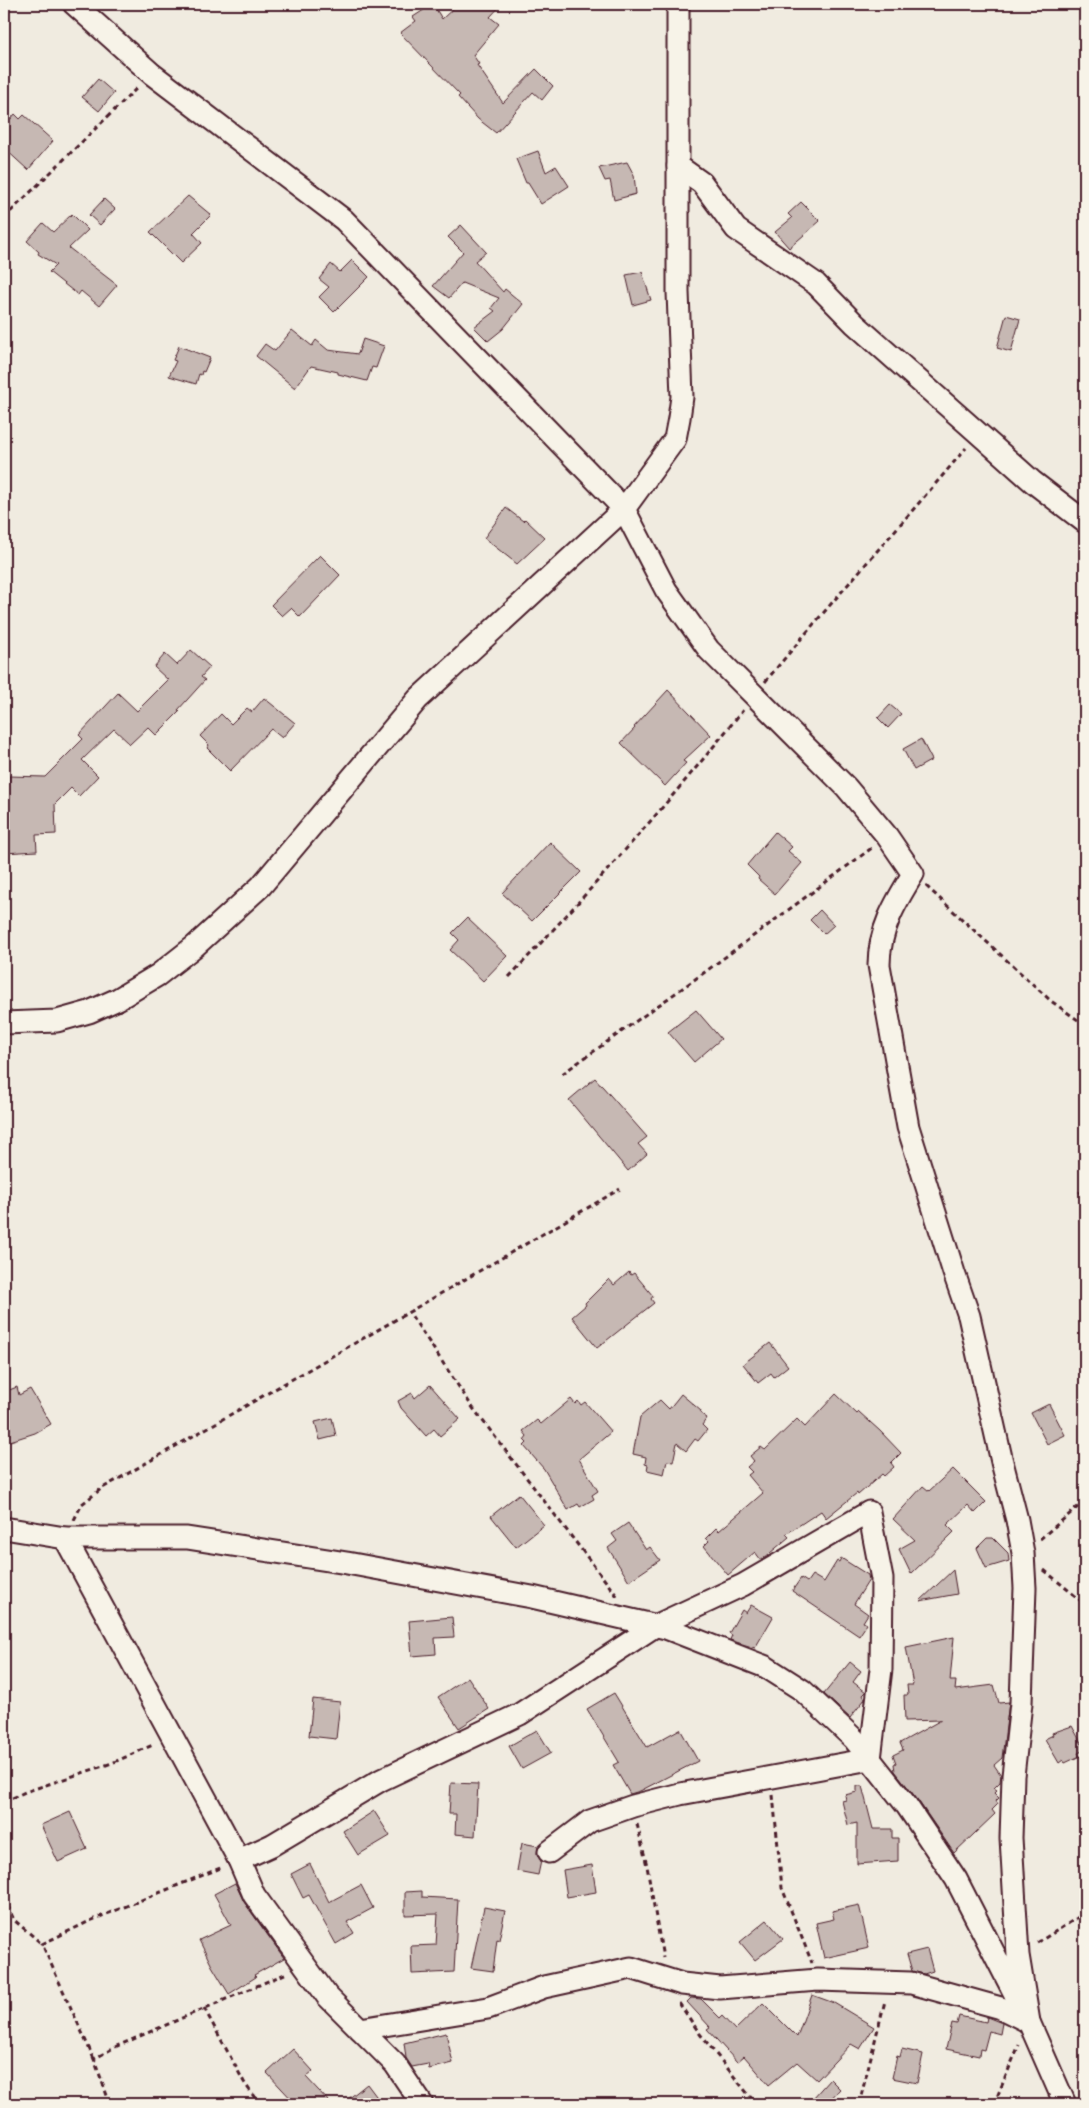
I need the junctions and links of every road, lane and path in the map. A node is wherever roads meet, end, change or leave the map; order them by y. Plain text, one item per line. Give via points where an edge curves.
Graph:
1 (74, 4) edge
2 (678, 4) edge
3 (152, 74) junction
4 (678, 166) junction
5 (4, 218) edge
6 (978, 433) junction
7 (624, 509) junction
8 (1085, 522) edge
9 (754, 696) junction
10 (888, 836) junction
11 (913, 874) junction
12 (509, 977) dead end
13 (4, 1023) edge
14 (1085, 1025) edge
15 (562, 1074) dead end
16 (1085, 1184) edge
17 (620, 1189) dead end
18 (1085, 1199) edge
19 (409, 1312) junction
20 (1085, 1501) edge
21 (4, 1528) edge
22 (65, 1538) junction
23 (1023, 1553) junction
24 (617, 1597) dead end
25 (1085, 1604) edge
26 (655, 1626) junction
27 (172, 1736) junction
28 (870, 1759) junction
29 (772, 1777) junction
30 (4, 1802) edge
31 (549, 1852) dead end
32 (239, 1860) junction
33 (4, 1898) edge
34 (1085, 1913) edge
35 (42, 1944) junction
36 (1018, 1955) junction
37 (305, 1965) junction
38 (818, 1980) junction
39 (890, 1982) junction
40 (204, 2008) junction
41 (1029, 2022) junction
42 (360, 2029) junction
43 (94, 2058) junction
44 (110, 2104) edge
45 (258, 2104) edge
46 (422, 2104) edge
47 (859, 2104) edge
48 (994, 2104) edge
49 (1065, 2104) edge

1 - 3 street
2 - 4 street
3 - 5 path
3 - 7 street via 344,220
4 - 6 street via 702,183 736,229 816,284 855,324
4 - 7 street via 682,398 679,418 675,439
6 - 8 street
6 - 9 path
7 - 9 street via 666,590 708,650
7 - 13 street via 418,699 261,886 195,946 158,975 89,1012 57,1021
9 - 10 street via 846,786
9 - 12 path via 604,875
10 - 11 street
10 - 15 path
11 - 14 path via 1052,1001
11 - 23 street via 888,918 879,949 879,965 908,1127 969,1316
16 - 18 path via 1080,1192
17 - 19 path
19 - 22 path via 100,1489 82,1504
19 - 24 path via 473,1408
20 - 23 path
21 - 22 street
22 - 26 street via 188,1538 347,1562 532,1596
22 - 27 street
23 - 25 path
23 - 36 street via 1021,1703 1011,1838
26 - 28 street via 766,1667 802,1690 854,1739
26 - 28 street via 743,1585 869,1512 882,1579 881,1669
26 - 32 street via 520,1714 381,1780 272,1845
27 - 30 path via 112,1763
27 - 32 street
28 - 29 street
28 - 41 street via 907,1806 956,1879
29 - 31 street via 680,1794 590,1820
29 - 38 path via 782,1888
32 - 35 path
32 - 37 street via 254,1895
33 - 35 path via 14,1920
34 - 36 path
35 - 43 path
36 - 41 street
37 - 40 path
37 - 42 street via 327,1996
38 - 39 street
38 - 42 street via 720,1988 682,1984 632,1968 544,1987 488,2008
39 - 41 street via 910,1983 1001,2008
39 - 47 path
40 - 43 path
40 - 45 path
41 - 48 path
41 - 49 street
42 - 46 street via 395,2064
43 - 44 path

